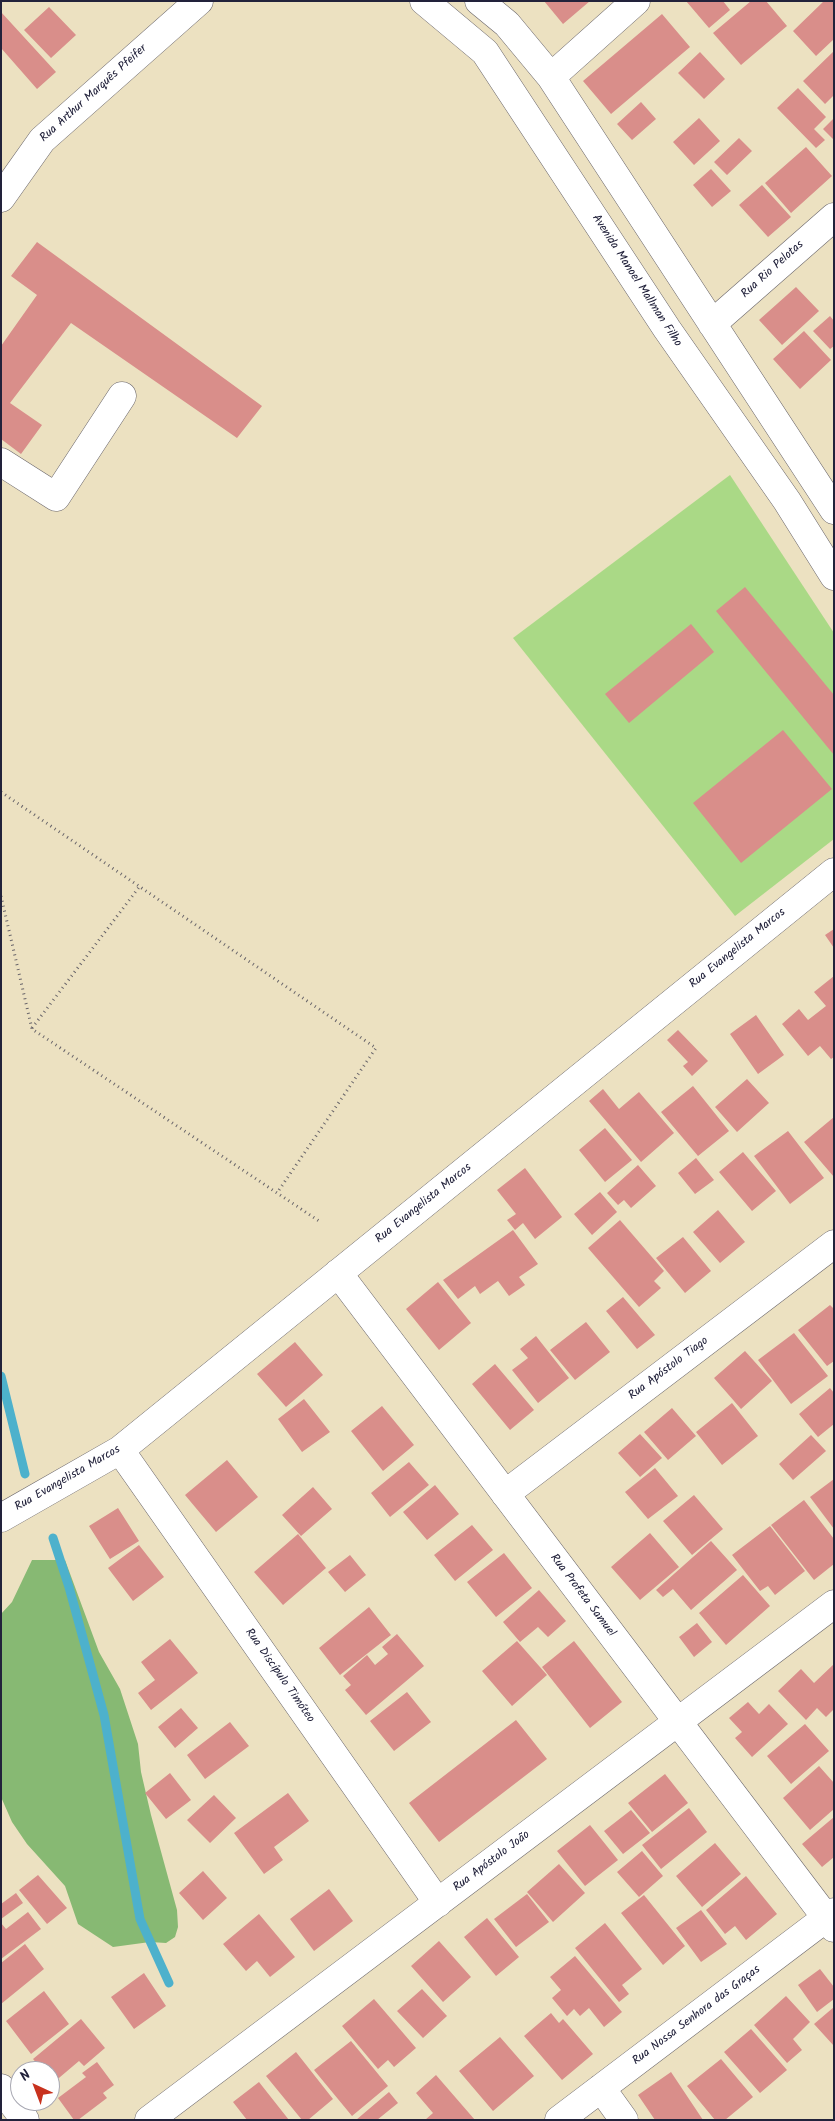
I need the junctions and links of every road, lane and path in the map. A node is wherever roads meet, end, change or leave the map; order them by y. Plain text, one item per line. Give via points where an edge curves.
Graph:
1 (199, 1) edge
2 (424, 1) edge
3 (479, 1) edge
4 (636, 1) edge
5 (551, 76) junction
6 (1, 198) edge
7 (834, 216) edge
8 (712, 324) junction
9 (122, 396) dead end
10 (1, 462) edge
11 (834, 510) edge
12 (834, 576) edge
13 (1, 792) edge
14 (834, 872) edge
15 (140, 886) junction
16 (1, 896) edge
17 (32, 1029) junction
18 (277, 1193) junction
19 (319, 1221) dead end
20 (834, 1244) edge
21 (338, 1273) junction
22 (120, 1450) junction
23 (505, 1494) junction
24 (1, 1518) edge
25 (834, 1604) edge
26 (677, 1722) junction
27 (438, 1903) junction
28 (831, 1919) edge
29 (1, 2088) edge
30 (601, 2088) junction
31 (25, 2120) edge
32 (149, 2120) edge
33 (559, 2120) edge
34 (624, 2120) edge

1 - 6 street, Rua Arthur Marquês Pfeifer via 42,140
2 - 12 street, Avenida Manoel Mallman Filho via 485,52
3 - 5 street via 508,24
4 - 5 street
5 - 8 street
7 - 8 street, Rua Rio Pelotas
8 - 11 street
9 - 10 street via 56,497
13 - 15 path
14 - 21 street, Rua Evangelista Marcos
15 - 17 path
15 - 18 path via 376,1048
16 - 17 path
17 - 18 path
18 - 19 path
20 - 23 street, Rua Apóstolo Tiago
21 - 22 street, Rua Evangelista Marcos
21 - 23 street, Rua Profeta Samuel
22 - 24 street, Rua Evangelista Marcos
22 - 27 street, Rua Discípulo Timóteo
23 - 26 street, Rua Profeta Samuel
25 - 26 street, Rua Apóstolo João
26 - 27 street, Rua Apóstolo João
26 - 28 street, Rua Profeta Samuel
27 - 32 street, Rua Apóstolo João
28 - 30 street, Rua Nossa Senhora das Graças
29 - 31 street
30 - 33 street, Rua Nossa Senhora das Graças
30 - 34 street

